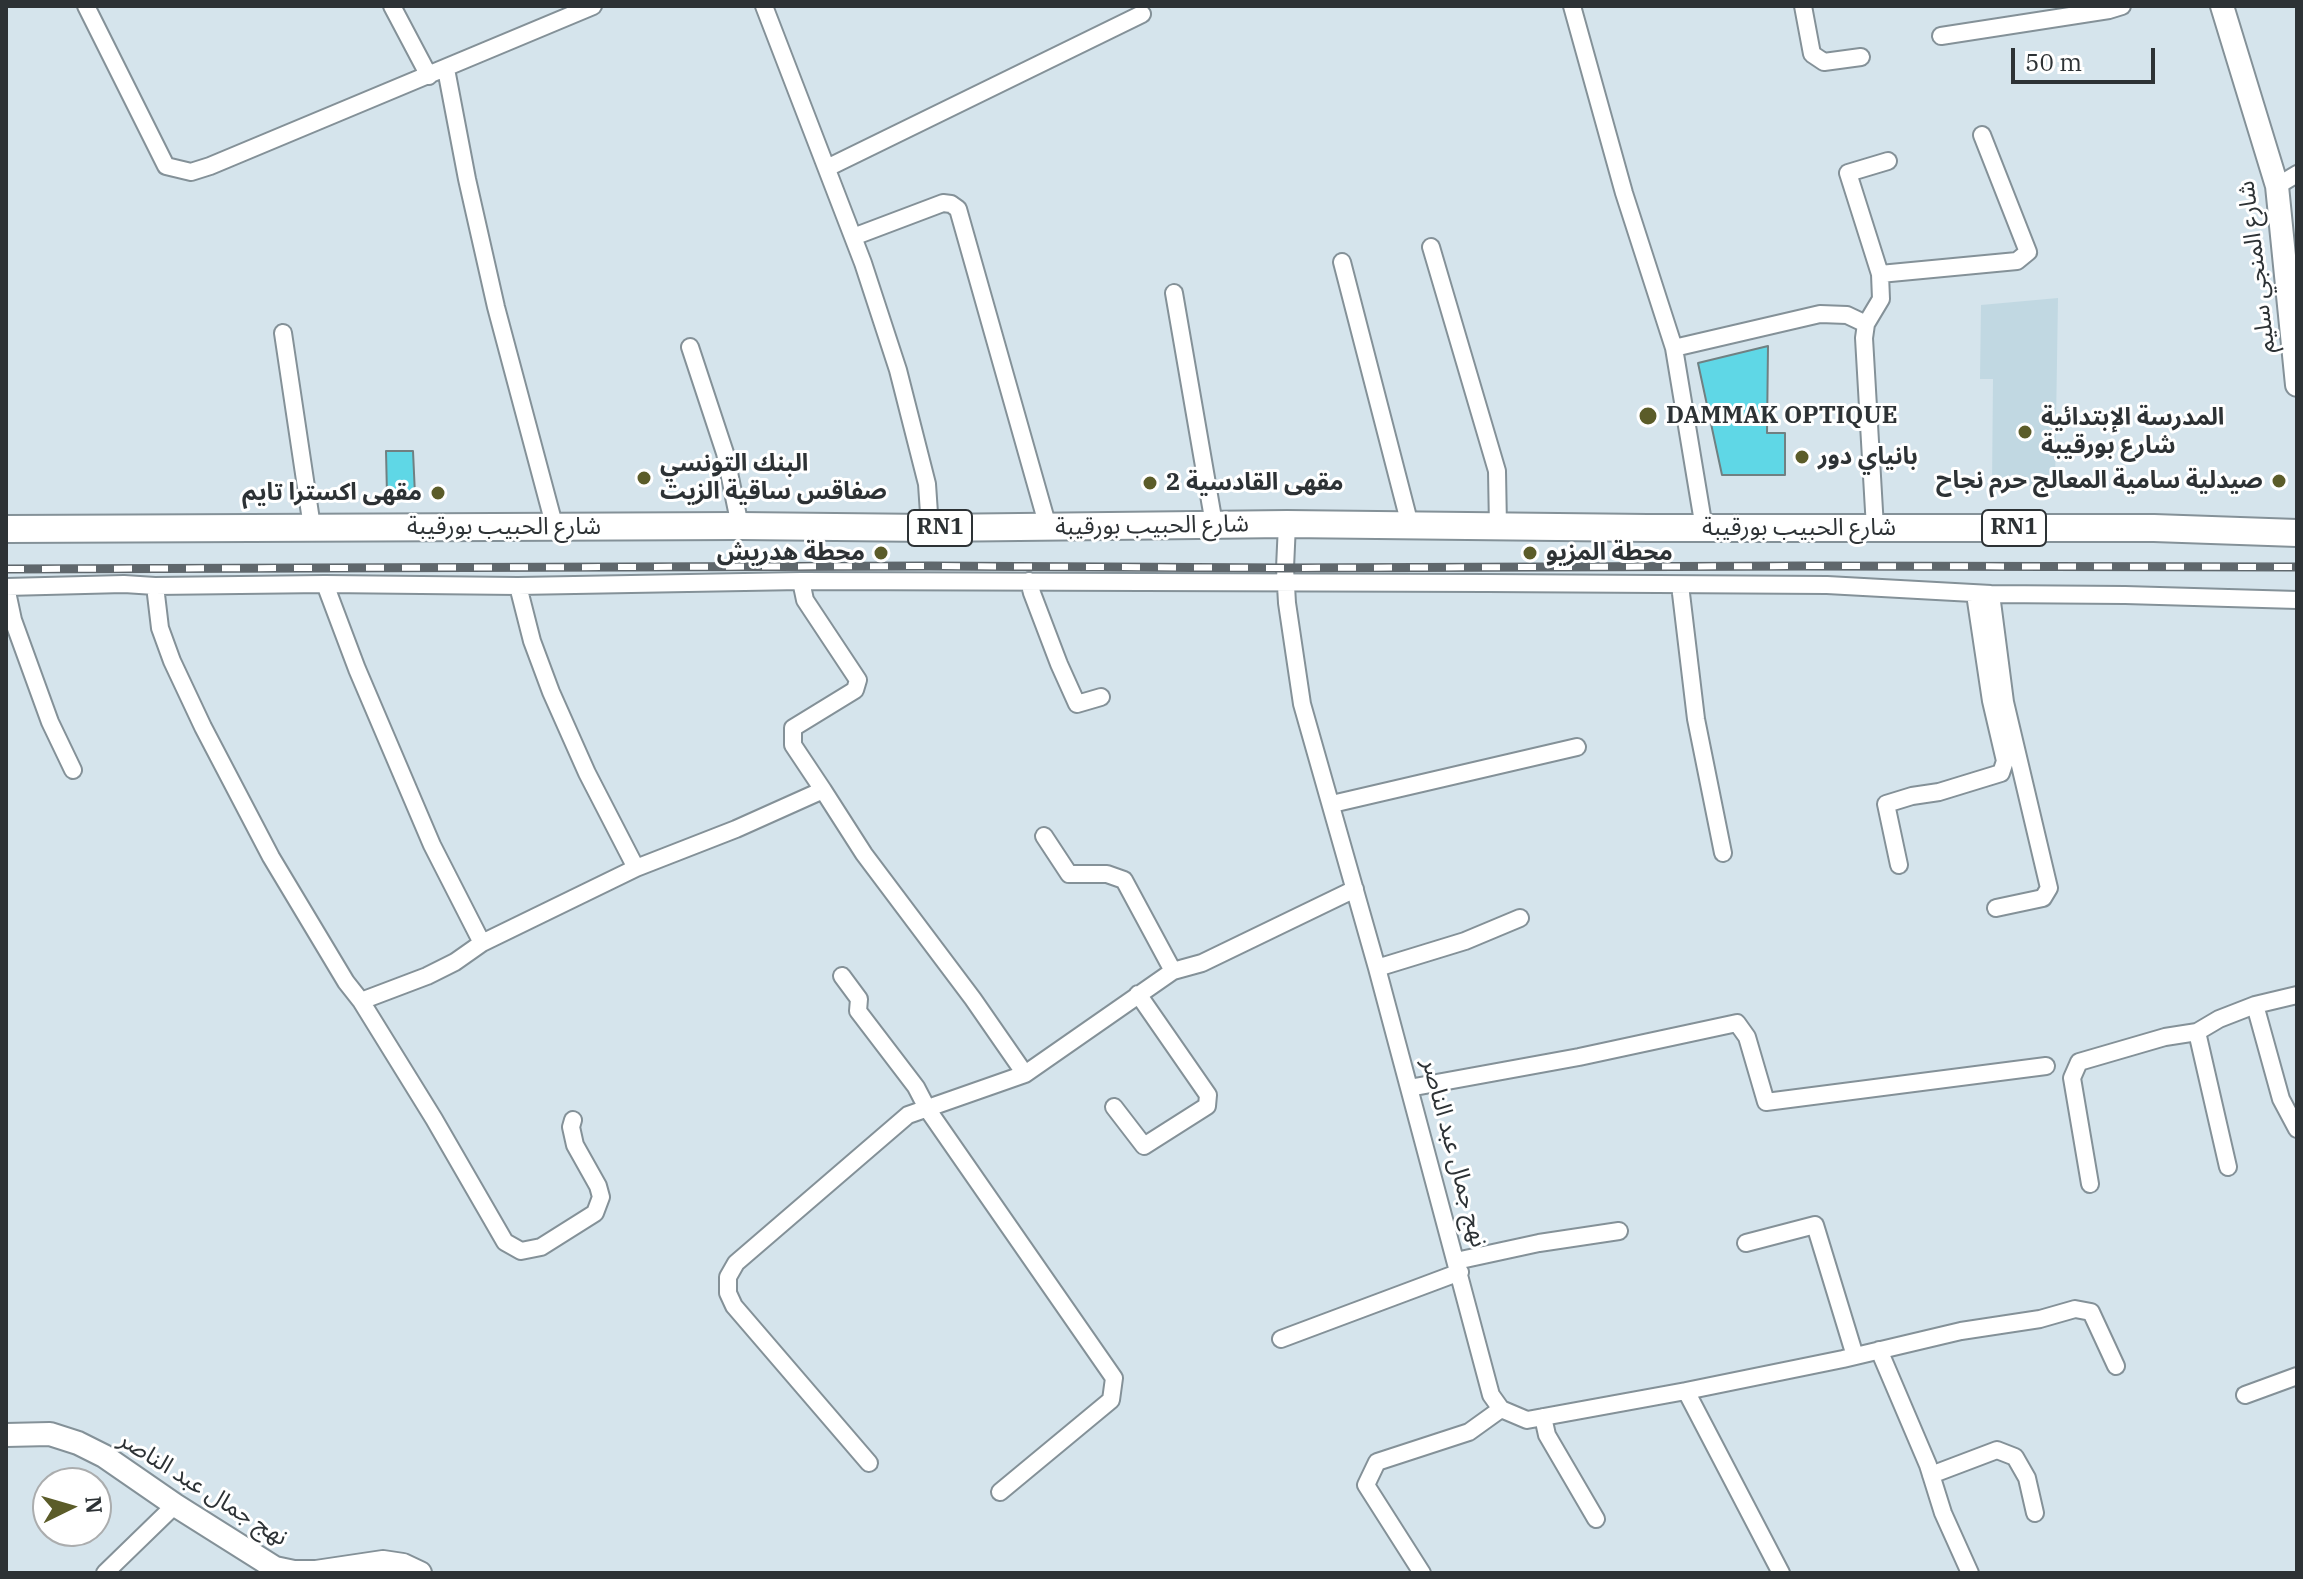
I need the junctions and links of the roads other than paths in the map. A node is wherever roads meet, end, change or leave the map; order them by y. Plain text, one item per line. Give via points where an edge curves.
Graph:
1 (86, 6) edge
2 (392, 6) edge
3 (593, 6) edge
4 (764, 6) edge
5 (1572, 6) edge
6 (1803, 6) edge
7 (2122, 6) edge
8 (2222, 6) edge
9 (1142, 14) dead end
10 (1941, 36) dead end
11 (1861, 57) dead end
12 (446, 69) junction
13 (429, 76) junction
14 (1982, 135) dead end
15 (1888, 161) dead end
16 (827, 168) junction
17 (2297, 174) edge
18 (2277, 186) junction
19 (853, 237) junction
20 (1431, 247) dead end
21 (1342, 262) dead end
22 (1880, 274) junction
23 (1174, 293) dead end
24 (1866, 324) junction
25 (283, 333) dead end
26 (690, 347) dead end
27 (1674, 348) junction
28 (2297, 385) edge
29 (1214, 524) junction
30 (1287, 524) junction
31 (1410, 525) junction
32 (740, 526) junction
33 (312, 527) junction
34 (1048, 527) junction
35 (1498, 527) junction
36 (555, 528) junction
37 (930, 528) junction
38 (1704, 528) junction
39 (1875, 528) junction
40 (6, 529) edge
41 (2297, 533) edge
42 (801, 581) junction
43 (1029, 581) junction
44 (1285, 582) junction
45 (325, 584) junction
46 (1680, 585) junction
47 (155, 586) junction
48 (518, 586) junction
49 (6, 587) edge
50 (1983, 594) junction
51 (2297, 600) edge
52 (1101, 697) dead end
53 (1577, 747) dead end
54 (73, 770) dead end
55 (823, 790) junction
56 (1332, 804) junction
57 (1044, 836) dead end
58 (1723, 853) dead end
59 (1899, 865) dead end
60 (636, 868) junction
61 (1355, 889) junction
62 (1996, 908) dead end
63 (1520, 918) dead end
64 (482, 943) junction
65 (1377, 968) junction
66 (1173, 971) junction
67 (842, 976) dead end
68 (1138, 994) junction
69 (2297, 995) edge
70 (361, 1001) junction
71 (2255, 1005) junction
72 (2197, 1032) junction
73 (2046, 1066) dead end
74 (1025, 1074) junction
75 (1409, 1088) junction
76 (1114, 1107) dead end
77 (928, 1110) junction
78 (573, 1120) dead end
79 (2297, 1129) edge
80 (2228, 1167) dead end
81 (2090, 1184) dead end
82 (1619, 1231) dead end
83 (1746, 1243) dead end
84 (1458, 1266) junction
85 (1281, 1339) dead end
86 (1879, 1350) junction
87 (1855, 1356) junction
88 (2116, 1366) dead end
89 (2297, 1376) edge
90 (1686, 1391) junction
91 (2245, 1395) dead end
92 (1501, 1409) junction
93 (1543, 1417) junction
94 (6, 1435) edge
95 (869, 1463) dead end
96 (1931, 1475) junction
97 (1000, 1492) dead end
98 (175, 1505) junction
99 (2035, 1513) dead end
100 (1596, 1519) dead end
101 (105, 1573) edge
102 (298, 1573) edge
103 (420, 1573) edge
104 (1422, 1573) edge
105 (1781, 1573) edge
106 (1970, 1573) edge

1 - 13 street via 157,151 166,166 178,170 210,166
2 - 13 street
3 - 12 street
4 - 16 street
5 - 27 street
6 - 11 street via 1812,54 1824,62
7 - 10 street
8 - 18 street, شارع المنجي سليم
9 - 16 street
12 - 13 street
12 - 36 street via 496,307
14 - 22 street via 2028,252 2017,261
15 - 22 street via 1848,173
16 - 19 street
17 - 18 street
18 - 28 street, شارع المنجي سليم
19 - 34 street via 943,203 958,209
19 - 37 street via 902,384 927,484
20 - 35 street via 1497,471
21 - 31 street
22 - 24 street via 1881,299
23 - 29 street
24 - 27 street via 1847,315 1820,314
24 - 39 street
25 - 33 street
26 - 32 street via 725,453
27 - 38 street
29 - 30 main road, شارع الحبيب بورقيبة / RN1
29 - 34 main road, شارع الحبيب بورقيبة / RN1
30 - 31 main road, شارع الحبيب بورقيبة / RN1
30 - 44 street, نهج جمال عبد الناصر
31 - 35 main road, شارع الحبيب بورقيبة / RN1
32 - 36 main road, شارع الحبيب بورقيبة / RN1
32 - 37 main road, شارع الحبيب بورقيبة / RN1
33 - 36 main road, شارع الحبيب بورقيبة / RN1
33 - 40 main road, شارع الحبيب بورقيبة / RN1
34 - 37 main road, شارع الحبيب بورقيبة / RN1
35 - 38 main road, شارع الحبيب بورقيبة / RN1
38 - 39 main road, شارع الحبيب بورقيبة / RN1
39 - 41 main road, شارع الحبيب بورقيبة / RN1
42 - 43 street
42 - 48 street
42 - 55 street via 805,600 858,680 855,690 793,728 793,745
43 - 44 street
43 - 52 street via 1077,704
44 - 46 street
44 - 56 street, نهج جمال عبد الناصر via 1302,704
45 - 47 street
45 - 48 street
45 - 64 street via 432,845
46 - 50 street via 1827,585
46 - 58 street via 1696,719
47 - 49 street
47 - 70 street via 160,628 203,727 271,857
48 - 60 street via 551,692
49 - 54 street via 50,722
50 - 51 street
50 - 59 street via 1989,690 2005,761 2001,773 1886,804
50 - 62 street via 2049,888 2043,898
53 - 56 street
55 - 60 street
55 - 74 street
56 - 61 street, نهج جمال عبد الناصر
57 - 66 street via 1069,874 1107,874 1124,880
60 - 64 street
61 - 65 street, نهج جمال عبد الناصر
61 - 66 street via 1202,963
63 - 65 street
64 - 70 street via 441,969
65 - 75 street, نهج جمال عبد الناصر
66 - 68 street
67 - 77 street via 859,999 858,1011
68 - 74 street
68 - 76 street via 1208,1095 1207,1106 1144,1146
69 - 71 street
70 - 78 street via 505,1242 521,1251 541,1247 595,1213 601,1197 575,1145
71 - 72 street
71 - 79 street via 2281,1099
72 - 80 street
72 - 81 street via 2079,1062 2072,1078
73 - 75 street via 1766,1102 1747,1037 1737,1023
74 - 77 street
75 - 84 street, نهج جمال عبد الناصر
77 - 95 street via 908,1115 736,1263 728,1277 734,1306
77 - 97 street via 1114,1378 1111,1400
82 - 84 street via 1539,1243
83 - 87 street via 1815,1225
84 - 85 street
84 - 92 street, نهج جمال عبد الناصر via 1491,1395
86 - 87 street
86 - 88 street via 2075,1309 2091,1312
86 - 96 street
87 - 90 street
89 - 91 street
90 - 93 street
90 - 105 street
92 - 93 street via 1527,1420
92 - 104 street via 1469,1432 1377,1462 1366,1485
93 - 100 street via 1547,1435
94 - 98 street, نهج جمال عبد الناصر via 50,1434 78,1443
96 - 99 street via 1997,1450 2015,1457 2027,1478
96 - 106 street
98 - 101 street
98 - 102 street, نهج جمال عبد الناصر via 275,1568
102 - 103 street, نهج جمال عبد الناصر via 383,1562

